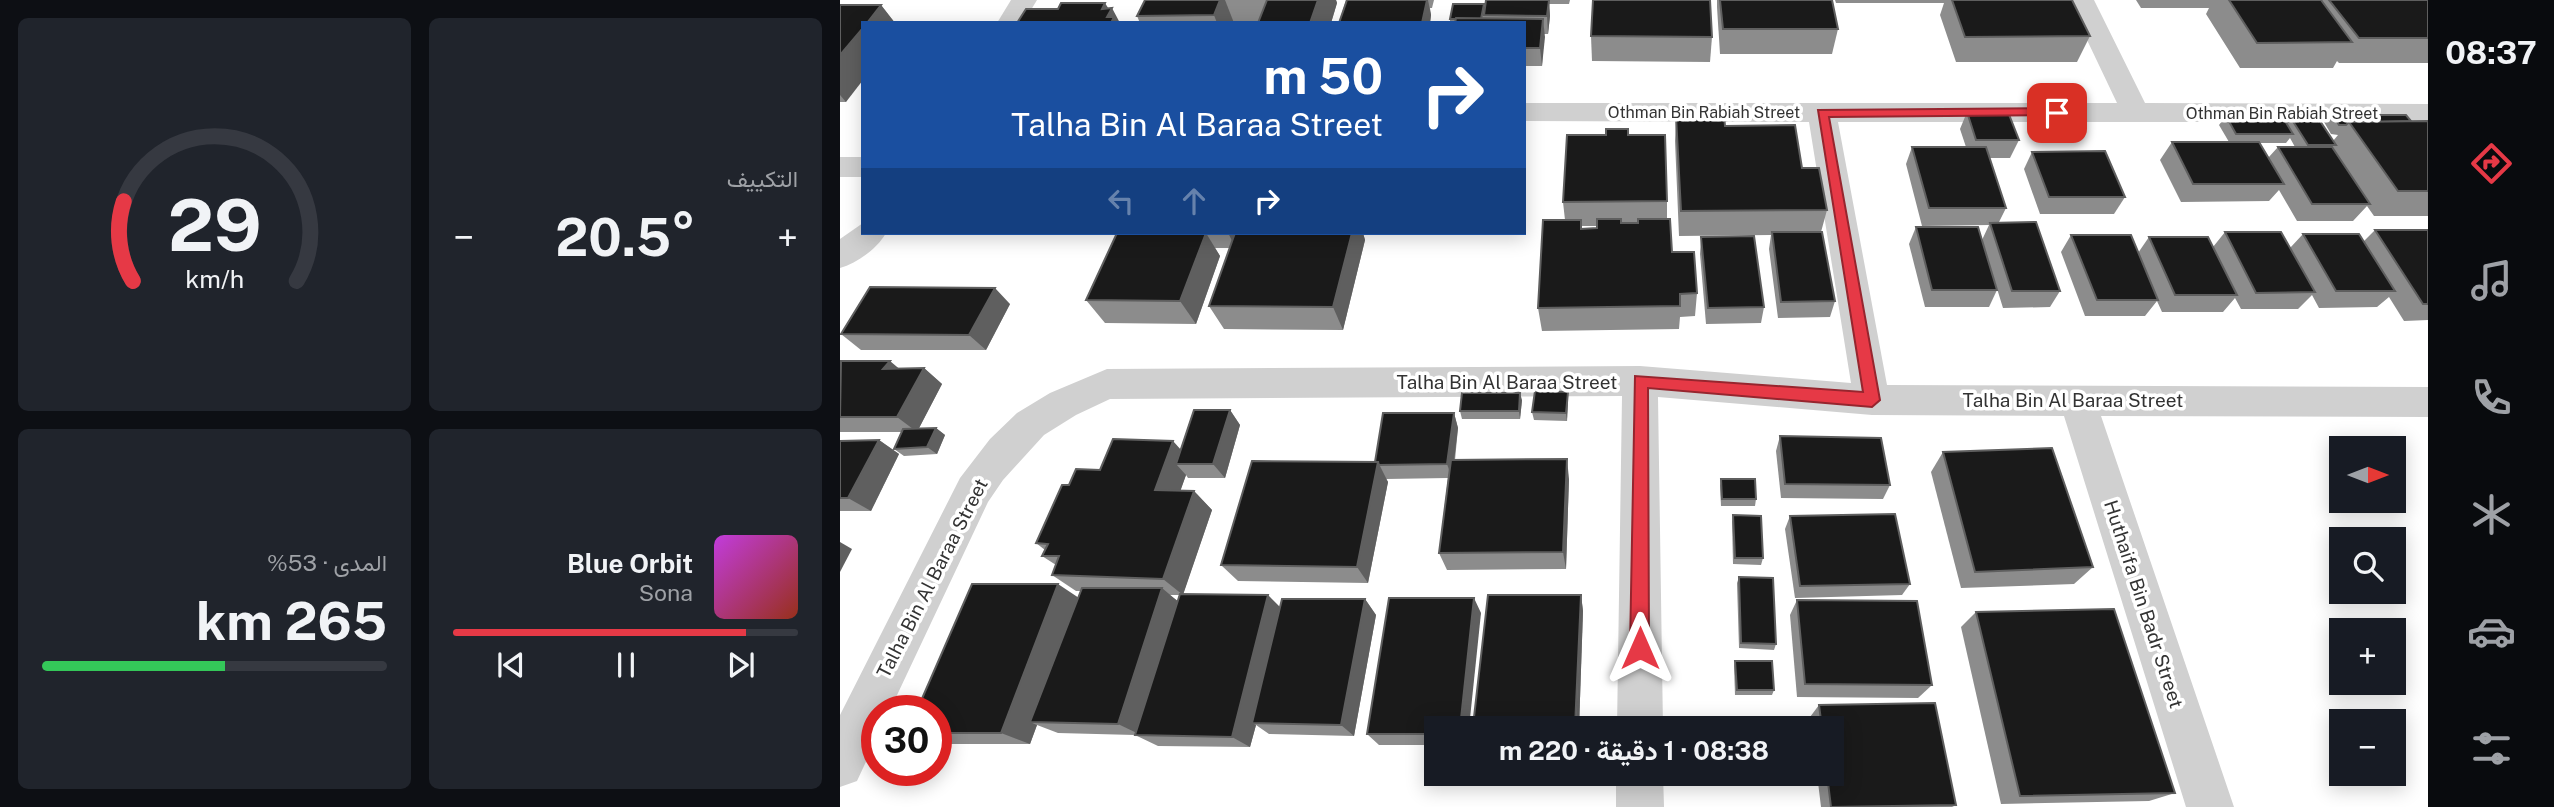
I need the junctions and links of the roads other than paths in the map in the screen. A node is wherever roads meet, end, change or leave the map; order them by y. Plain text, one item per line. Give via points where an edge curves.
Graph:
1 (1024, 0) edge
2 (2081, 0) edge
3 (1011, 21) edge
4 (1526, 112) edge
5 (1822, 113) junction
6 (2135, 113) junction
7 (2428, 113) edge
8 (840, 167) edge
9 (861, 167) edge
10 (867, 235) edge
11 (840, 256) edge
12 (1640, 381) junction
13 (1872, 400) junction
14 (2077, 400) junction
15 (2428, 402) edge
16 (1640, 716) edge
17 (840, 764) edge
18 (1640, 786) edge
19 (1640, 807) edge
20 (2210, 807) edge

1 - 3 street
2 - 6 street
4 - 5 street, Othman Bin Rabiah Street
5 - 6 street, Othman Bin Rabiah Street
5 - 13 street
6 - 7 street, Othman Bin Rabiah Street
8 - 9 street
10 - 11 street
12 - 13 street, Talha Bin Al Baraa Street
12 - 16 street
12 - 17 street, Talha Bin Al Baraa Street via 1107,384 1068,400 1036,417 1002,448 974,489
13 - 14 street, Talha Bin Al Baraa Street
14 - 15 street, Talha Bin Al Baraa Street
14 - 20 street, Huthaifa Bin Badr Street
18 - 19 street

